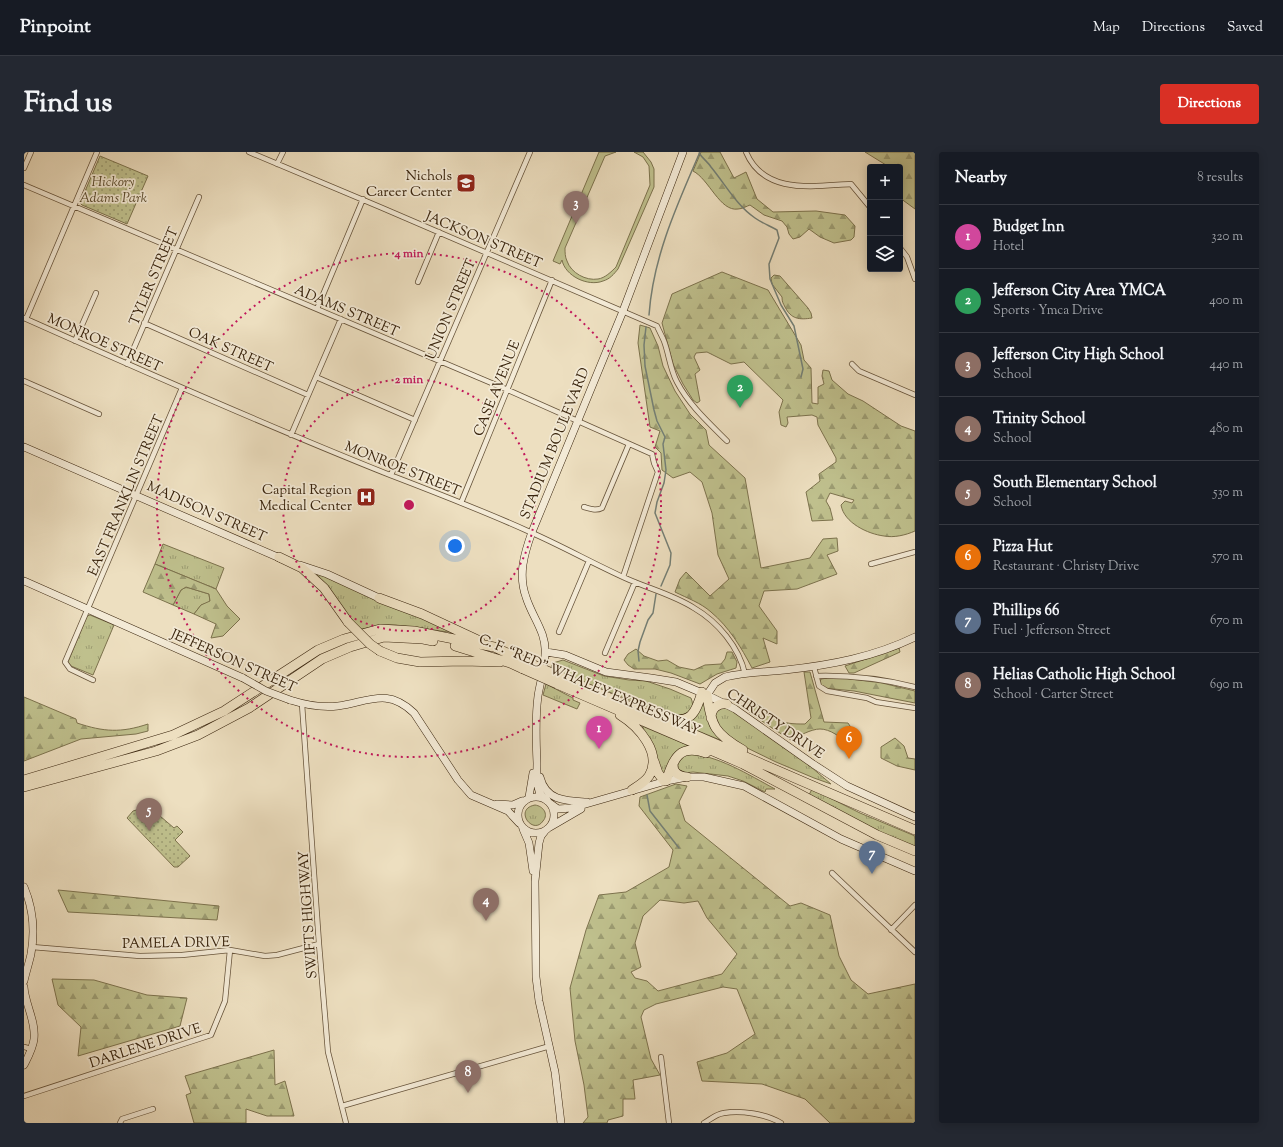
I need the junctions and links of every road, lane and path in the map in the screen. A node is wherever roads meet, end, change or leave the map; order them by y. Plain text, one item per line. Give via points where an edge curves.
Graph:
1 (31, 152) edge
2 (97, 152) edge
3 (249, 152) edge
4 (283, 152) edge
5 (530, 152) edge
6 (683, 152) edge
7 (746, 152) edge
8 (277, 164) junction
9 (24, 168) edge
10 (24, 185) edge
11 (199, 197) dead end
12 (363, 199) junction
13 (867, 204) edge
14 (74, 206) junction
15 (439, 232) junction
16 (176, 249) junction
17 (486, 252) junction
18 (903, 252) edge
19 (915, 279) edge
20 (552, 280) junction
21 (418, 282) dead end
22 (96, 293) dead end
23 (317, 309) junction
24 (623, 311) junction
25 (25, 319) edge
26 (341, 319) junction
27 (144, 323) junction
28 (75, 341) junction
29 (440, 361) junction
30 (127, 364) junction
31 (852, 364) dead end
32 (316, 377) junction
33 (24, 381) edge
34 (182, 388) junction
35 (508, 390) junction
36 (308, 395) junction
37 (915, 395) edge
38 (99, 414) dead end
39 (415, 420) junction
40 (576, 421) junction
41 (291, 435) junction
42 (727, 442) dead end
43 (629, 444) junction
44 (24, 446) edge
45 (391, 475) junction
46 (136, 494) junction
47 (461, 503) junction
48 (584, 507) dead end
49 (532, 532) junction
50 (915, 552) edge
51 (279, 558) junction
52 (589, 561) junction
53 (871, 564) dead end
54 (623, 577) junction
55 (24, 581) edge
56 (635, 582) junction
57 (379, 598) joint
58 (88, 609) junction
59 (559, 632) dead end
60 (915, 637) edge
61 (494, 647) junction
62 (546, 652) junction
63 (605, 653) dead end
64 (510, 663) junction
65 (524, 665) junction
66 (814, 666) junction
67 (745, 674) junction
68 (816, 676) junction
69 (93, 680) dead end
70 (559, 681) junction
71 (915, 687) edge
72 (705, 694) junction
73 (600, 702) junction
74 (302, 704) junction
75 (727, 704) junction
76 (915, 708) edge
77 (653, 717) junction
78 (711, 720) junction
79 (536, 753) junction
80 (653, 759) junction
81 (673, 763) junction
82 (537, 764) junction
83 (743, 764) junction
84 (773, 769) junction
85 (687, 777) junction
86 (24, 780) edge
87 (665, 781) junction
88 (24, 787) edge
89 (632, 790) junction
90 (526, 799) junction
91 (549, 802) junction
92 (595, 802) junction
93 (491, 804) junction
94 (915, 817) edge
95 (521, 825) junction
96 (548, 829) junction
97 (915, 830) edge
98 (915, 851) edge
99 (915, 871) edge
100 (832, 873) dead end
101 (535, 881) junction
102 (24, 887) edge
103 (915, 905) edge
104 (891, 930) junction
105 (319, 944) junction
106 (32, 947) junction
107 (230, 950) junction
108 (915, 952) edge
109 (25, 971) edge
110 (24, 981) edge
111 (24, 987) edge
112 (550, 1046) junction
113 (27, 1048) edge
114 (661, 1057) dead end
115 (24, 1065) edge
116 (24, 1096) edge
117 (342, 1106) junction
118 (153, 1109) dead end
119 (120, 1123) edge
120 (346, 1123) edge
121 (562, 1123) edge
122 (670, 1123) edge
123 (704, 1123) edge
124 (781, 1123) edge

1 - 9 street
2 - 14 street
3 - 8 street, JACKSON STREET
4 - 8 street
5 - 17 street, UNION STREET
6 - 24 main road, STADIUM BOULEVARD
7 - 13 street via 749,160 763,175 779,183 800,186 850,184
8 - 12 street, JACKSON STREET
10 - 14 street, ADAMS STREET
11 - 16 street, TYLER STREET
12 - 15 street, JACKSON STREET
12 - 23 street
14 - 16 street, ADAMS STREET
14 - 25 street
15 - 17 street, JACKSON STREET
15 - 21 street
16 - 23 street, ADAMS STREET
16 - 27 street, TYLER STREET
17 - 20 street, JACKSON STREET
17 - 29 street, UNION STREET
18 - 19 street
20 - 24 street, JACKSON STREET
20 - 35 street, CASE AVENUE
22 - 28 street
23 - 26 street, ADAMS STREET
24 - 40 main road, STADIUM BOULEVARD
24 - 42 street, JACKSON STREET via 657,326 676,381 684,395
25 - 28 street, MONROE STREET
26 - 29 street, ADAMS STREET
26 - 32 street
27 - 30 street, TYLER STREET
27 - 36 street, OAK STREET
28 - 30 street, MONROE STREET
29 - 35 street, ADAMS STREET
29 - 39 street, UNION STREET
30 - 34 street, MONROE STREET
31 - 37 street via 859,371
32 - 36 street
32 - 39 street
33 - 38 street
34 - 41 street, MONROE STREET
34 - 46 street, EAST FRANKLIN STREET
35 - 40 street, ADAMS STREET
35 - 47 street, CASE AVENUE
36 - 41 street
39 - 45 street, UNION STREET
40 - 43 street, ADAMS STREET
40 - 49 main road, STADIUM BOULEVARD
41 - 45 street, MONROE STREET
43 - 48 street via 602,508 593,510
43 - 54 street, ADAMS STREET via 652,454 658,472
44 - 46 main road, MADISON STREET
45 - 47 street, MONROE STREET
46 - 51 main road, MADISON STREET
46 - 58 street, EAST FRANKLIN STREET
47 - 49 street, MONROE STREET
49 - 52 street, MONROE STREET
49 - 62 main road, STADIUM BOULEVARD via 521,567 522,587 540,627
50 - 53 street
51 - 57 main road, MADISON STREET via 327,574
51 - 64 highway, bridge via 302,568 324,588 348,622 380,651 397,658 420,662
52 - 54 street, MONROE STREET
52 - 59 street
54 - 56 street, MONROE STREET
55 - 58 main road, JEFFERSON STREET
56 - 63 street
56 - 67 street, MONROE STREET via 676,599 711,620 735,648 743,663
57 - 61 highway via 422,614
58 - 69 street, EAST FRANKLIN STREET via 65,662 70,669
58 - 74 main road, JEFFERSON STREET, bridge via 243,678 266,691
60 - 66 main road via 872,654
61 - 65 highway, C. F. “RED” WHALEY EXPRESSWAY
61 - 86 highway, C. F. “RED” WHALEY EXPRESSWAY via 414,631 380,629 344,639 318,650 224,711 173,735
62 - 72 main road, CHRISTY DRIVE via 565,655 606,672 676,682
62 - 79 main road, STADIUM BOULEVARD via 536,712
64 - 65 highway, C. F. “RED” WHALEY EXPRESSWAY
64 - 88 highway, C. F. “RED” WHALEY EXPRESSWAY via 465,648 423,639 384,637 322,659 249,708 198,735 156,751
65 - 70 highway, C. F. “RED” WHALEY EXPRESSWAY, bridge
66 - 67 main road
66 - 68 street
67 - 72 main road via 719,680
68 - 71 street via 861,677
68 - 76 street via 819,686 827,691
70 - 73 highway, C. F. “RED” WHALEY EXPRESSWAY
70 - 77 highway, C. F. “RED” WHALEY EXPRESSWAY
72 - 75 main road, CHRISTY DRIVE
72 - 77 highway via 690,717 678,720
72 - 78 highway
73 - 80 highway via 637,728 649,746
73 - 83 highway, C. F. “RED” WHALEY EXPRESSWAY
74 - 93 main road, JEFFERSON STREET via 338,706 373,698 398,701 414,713 458,780 471,795
74 - 105 street, SWIFTS HIGHWAY
75 - 78 highway via 715,707
75 - 94 main road, CHRISTY DRIVE via 847,786
77 - 84 highway, C. F. “RED” WHALEY EXPRESSWAY
78 - 84 highway via 721,735
79 - 82 main road
79 - 90 main road
80 - 87 highway via 658,774
80 - 89 highway via 648,777
81 - 83 highway via 680,753 692,749
81 - 85 highway via 676,774
81 - 87 highway
82 - 91 main road via 539,793
82 - 92 main road via 541,783 548,793 568,801
83 - 98 highway, C. F. “RED” WHALEY EXPRESSWAY via 877,835
84 - 97 highway, C. F. “RED” WHALEY EXPRESSWAY
85 - 87 main road
85 - 99 main road via 704,777 744,786 841,839
87 - 89 main road
89 - 92 main road
90 - 91 main road via 535,796
90 - 93 main road via 513,805
90 - 95 main road via 518,811
91 - 92 main road via 558,809 565,809
91 - 96 main road via 554,810 554,816
92 - 96 main road
93 - 95 main road, JEFFERSON STREET via 508,811
95 - 96 main road via 533,833
95 - 101 main road via 527,835
96 - 101 main road via 541,836 539,843
100 - 104 street
101 - 112 main road via 536,977
102 - 106 main road via 33,921
103 - 104 street
104 - 108 street
105 - 107 street, PAMELA DRIVE via 265,956
105 - 117 street, SWIFTS HIGHWAY via 328,1052
106 - 107 street, PAMELA DRIVE via 140,956
106 - 109 main road
107 - 116 street, DARLENE DRIVE via 225,1001 211,1035
109 - 110 main road
111 - 113 main road via 34,1028 34,1039
112 - 117 street
112 - 121 main road
113 - 115 main road
114 - 122 street
117 - 120 street, SWIFTS HIGHWAY
118 - 119 street via 122,1119
123 - 124 street via 723,1113 757,1114

